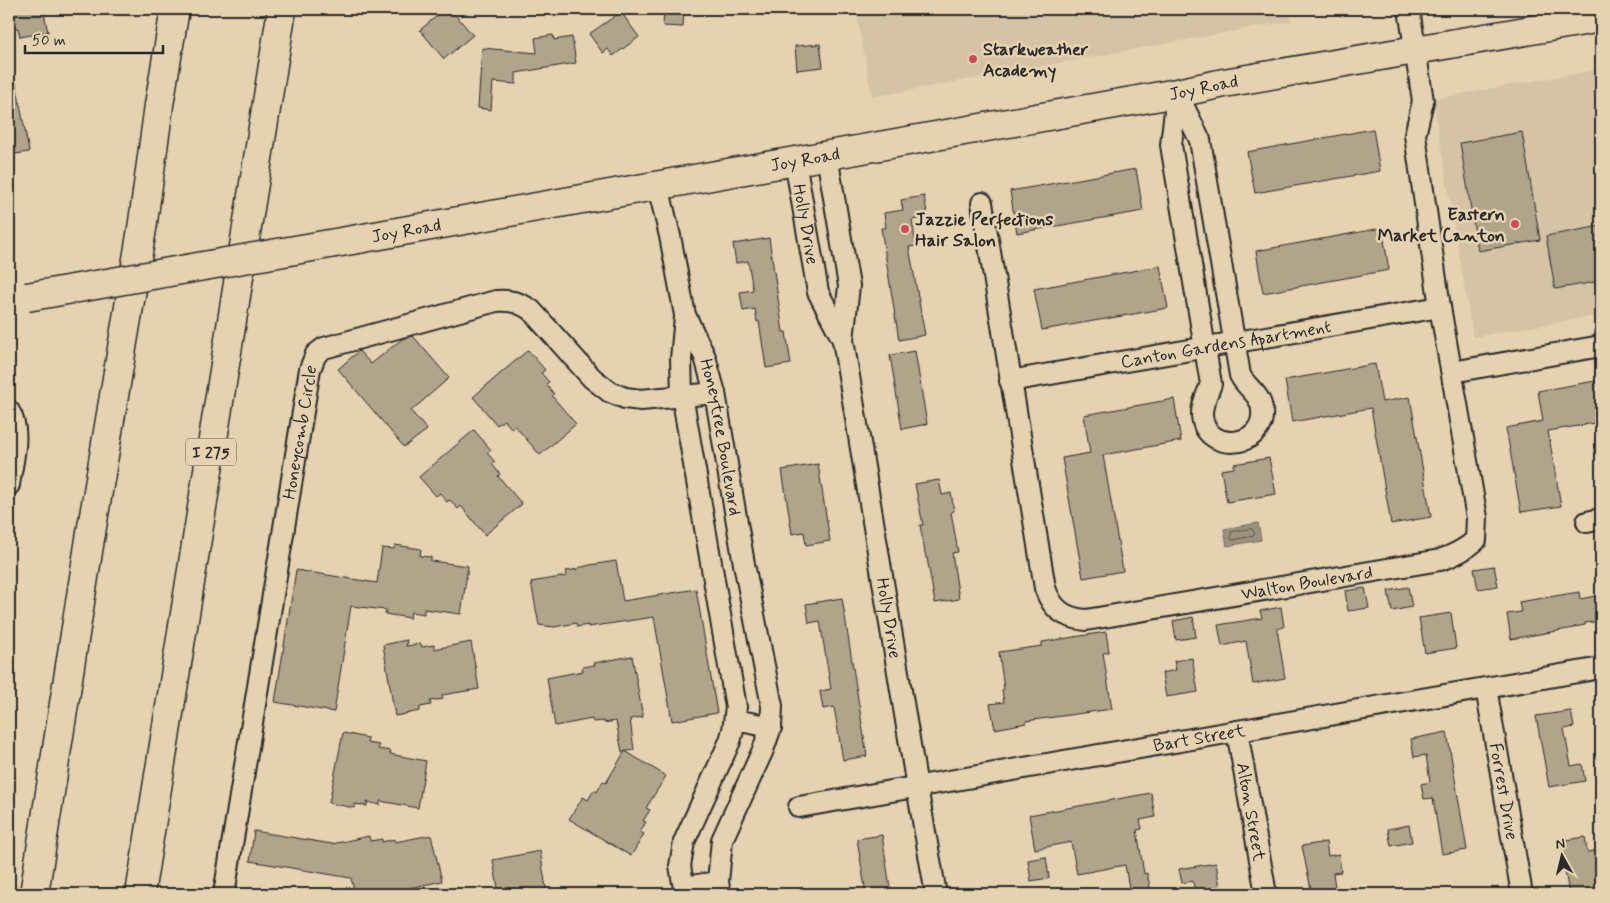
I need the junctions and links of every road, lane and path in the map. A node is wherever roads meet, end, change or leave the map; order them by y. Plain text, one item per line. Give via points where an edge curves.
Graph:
1 (175, 9) edge
2 (282, 9) edge
3 (1409, 9) edge
4 (1601, 18) edge
5 (1415, 51) junction
6 (1177, 93) junction
7 (827, 156) junction
8 (795, 162) junction
9 (658, 186) junction
10 (982, 203) dead end
11 (1215, 225) junction
12 (1186, 231) junction
13 (18, 299) edge
14 (1440, 307) junction
15 (685, 315) junction
16 (843, 340) junction
17 (1234, 342) junction
18 (1601, 346) edge
19 (1205, 347) junction
20 (1452, 372) junction
21 (1010, 381) junction
22 (715, 393) junction
23 (682, 395) junction
24 (9, 411) edge
25 (9, 485) edge
26 (744, 564) junction
27 (710, 567) junction
28 (1601, 668) edge
29 (1486, 688) junction
30 (735, 720) junction
31 (771, 727) junction
32 (1237, 731) junction
33 (917, 787) junction
34 (798, 808) dead end
35 (719, 888) edge
36 (684, 891) edge
37 (34, 894) edge
38 (140, 894) edge
39 (224, 894) edge
40 (936, 894) edge
41 (1266, 894) edge
42 (1522, 894) edge

1 - 37 main road
2 - 38 main road, I 275
3 - 5 street, Walton Boulevard
4 - 5 main road, Joy Road
5 - 6 main road, Joy Road
5 - 14 street, Walton Boulevard via 1423,101 1415,135
6 - 7 main road, Joy Road
6 - 11 street via 1200,140
6 - 12 street via 1172,145
7 - 8 main road, Joy Road
7 - 16 street, Holly Drive via 849,286
8 - 9 main road, Joy Road
8 - 16 street, Holly Drive via 818,292
9 - 13 main road, Joy Road, bridge
9 - 15 street, Honeytree Boulevard
10 - 21 street, Walton Boulevard
11 - 12 street
11 - 17 street
12 - 19 street
14 - 17 street, Canton Gardens Apartment
14 - 20 street, Walton Boulevard
15 - 22 street, Honeytree Boulevard via 705,357
15 - 23 street, Honeytree Boulevard
16 - 33 street, Holly Drive
17 - 19 street, Canton Gardens Apartment
17 - 19 street via 1240,375 1258,396 1262,408 1262,419 1256,430 1237,443 1217,439 1203,421 1203,406 1211,384
18 - 20 street
19 - 21 street, Canton Gardens Apartment
20 - 21 street, Walton Boulevard via 1477,518 1476,540 1466,549 1440,560 1086,620 1074,619 1057,611 1044,588
22 - 23 street, Honeycomb Circle
22 - 26 street, Honeytree Boulevard
23 - 27 street, Honeytree Boulevard
23 - 39 street, Honeycomb Circle via 641,400 610,392 592,378 531,310 510,300 496,301 324,348 316,354 310,369
24 - 25 street via 16,428
26 - 27 street
26 - 31 street, Honeytree Boulevard via 772,706
27 - 30 street, Honeytree Boulevard via 736,707
28 - 29 street, Bart Street
29 - 32 street, Bart Street
29 - 42 street, Forrest Drive
30 - 31 street
30 - 36 street, Honeytree Boulevard via 730,741 684,842 680,866
31 - 35 street, Honeytree Boulevard via 722,840
32 - 33 street, Bart Street
32 - 41 street, Alton Street
33 - 34 street, Bart Street
33 - 40 street, Holly Drive
35 - 36 street, Honeytree Boulevard

